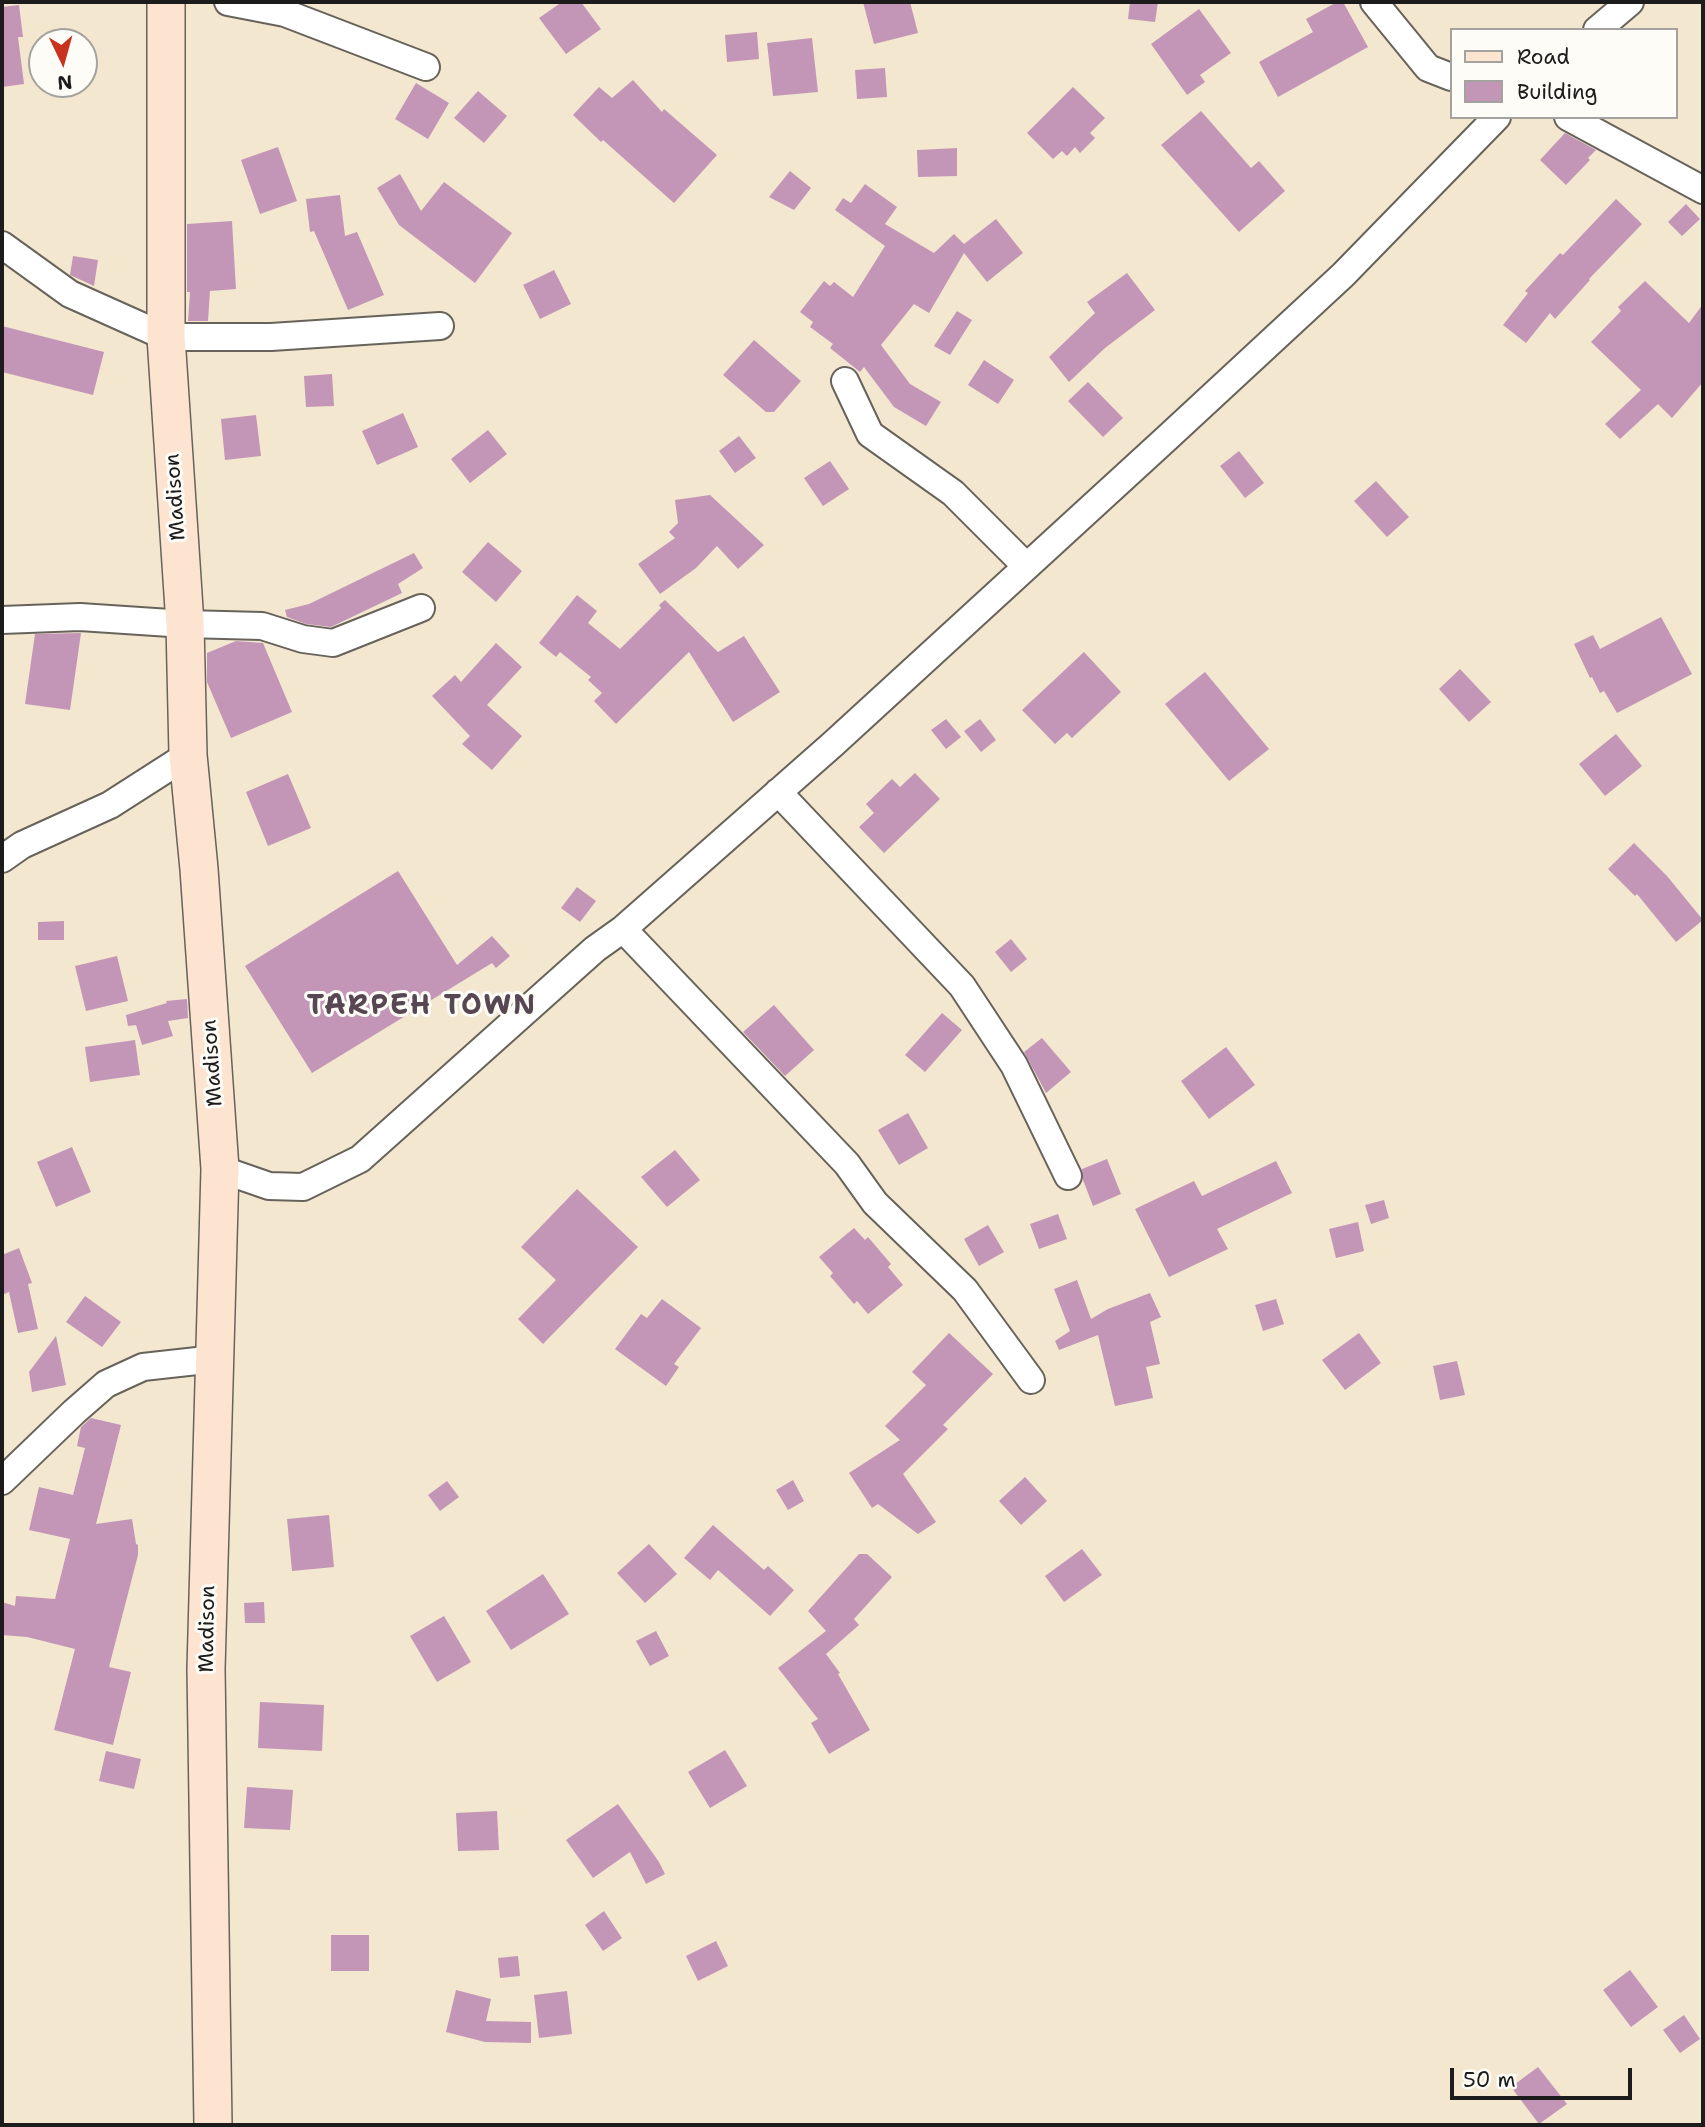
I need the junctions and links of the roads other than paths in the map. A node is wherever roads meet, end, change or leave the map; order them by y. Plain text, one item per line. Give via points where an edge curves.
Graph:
1 (166, 2) edge
2 (228, 2) edge
3 (1374, 2) edge
4 (1630, 2) edge
5 (1599, 28) edge
6 (426, 67) dead end
7 (1450, 77) edge
8 (1495, 119) edge
9 (1572, 119) edge
10 (1703, 190) edge
11 (2, 245) edge
12 (440, 326) dead end
13 (166, 337) junction
14 (845, 381) dead end
15 (1026, 566) junction
16 (421, 608) dead end
17 (2, 620) edge
18 (185, 624) junction
19 (188, 755) junction
20 (778, 792) junction
21 (2, 859) edge
22 (623, 929) junction
23 (220, 1169) junction
24 (1068, 1176) dead end
25 (215, 1359) junction
26 (1031, 1380) dead end
27 (2, 1481) edge
28 (213, 2125) edge

1 - 13 street, Madison
2 - 6 street via 285,13
3 - 7 street via 1428,68
4 - 5 street
8 - 15 street via 1343,275
9 - 10 street
11 - 13 street via 70,294
12 - 13 street via 271,337
13 - 18 street, Madison
14 - 15 street via 870,434 953,493
15 - 20 street
16 - 18 street via 333,643 262,626
17 - 18 street via 80,617
18 - 19 street, Madison
19 - 21 street via 110,805 22,845
19 - 23 street, Madison
20 - 22 street
20 - 24 street via 962,986 1014,1065
22 - 23 street via 360,1159 303,1187 269,1186
22 - 26 street via 847,1164 875,1203 965,1290
23 - 25 street, Madison
25 - 27 street via 143,1367 106,1384
25 - 28 street, Madison via 206,1669

